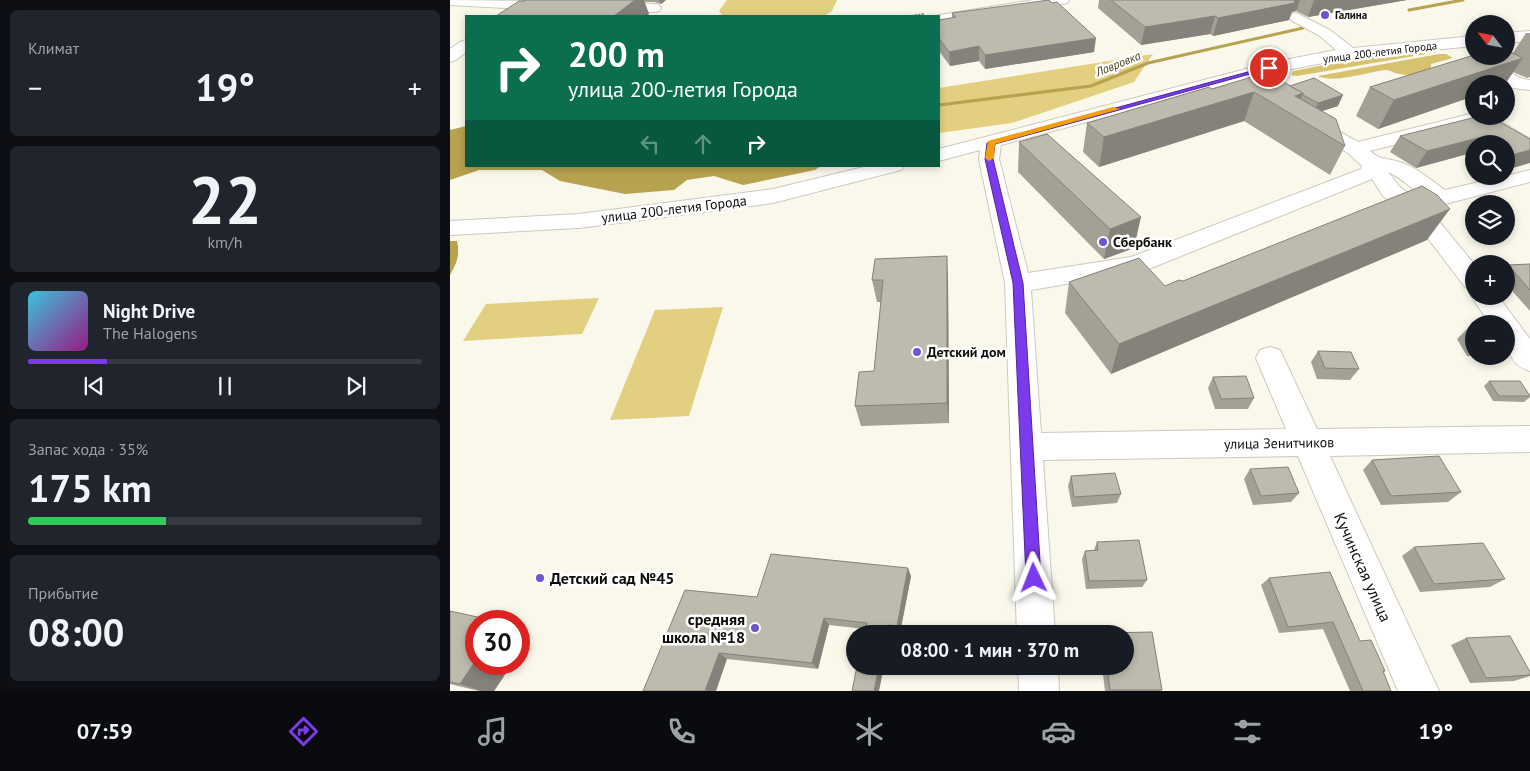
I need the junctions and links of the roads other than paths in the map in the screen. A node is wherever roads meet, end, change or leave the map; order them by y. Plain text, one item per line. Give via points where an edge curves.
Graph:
1 (1062, 0) edge
2 (450, 1) edge
3 (533, 2) edge
4 (597, 5) edge
5 (654, 8) dead end
6 (510, 15) edge
7 (1296, 17) edge
8 (940, 19) edge
9 (1530, 36) edge
10 (1515, 37) edge
11 (1465, 42) edge
12 (1439, 45) junction
13 (465, 48) edge
14 (1349, 53) junction
15 (453, 66) edge
16 (1530, 85) edge
17 (1297, 115) edge
18 (991, 143) junction
19 (1530, 148) edge
20 (1355, 149) junction
21 (940, 156) edge
22 (1373, 165) junction
23 (890, 167) edge
24 (1530, 176) edge
25 (1391, 191) junction
26 (1381, 215) edge
27 (450, 228) edge
28 (1135, 265) junction
29 (1465, 270) edge
30 (1018, 283) junction
31 (1153, 283) edge
32 (1515, 339) edge
33 (1270, 358) dead end
34 (1530, 360) edge
35 (1530, 439) edge
36 (1308, 443) junction
37 (1028, 447) junction
38 (1036, 625) edge
39 (1038, 675) edge
40 (1039, 691) edge
41 (1418, 691) edge

1 - 8 street
2 - 3 street
3 - 6 street
4 - 5 street
7 - 14 street via 1325,33
9 - 10 street
11 - 12 street, улица 200-летия Города
12 - 14 street, улица 200-летия Города
12 - 16 street via 1519,84
13 - 15 street
14 - 18 street, улица 200-летия Города via 1269,78
17 - 20 street
18 - 21 street, улица 200-летия Города
18 - 30 street via 989,159
19 - 20 street via 1480,118
20 - 22 street
22 - 24 street via 1383,162 1395,166 1441,198
22 - 25 street
22 - 28 street via 1369,173
23 - 27 street, улица 200-летия Города via 773,196 579,221
25 - 26 street via 1390,211
25 - 29 street via 1425,219
28 - 30 street
28 - 31 street
30 - 37 street
32 - 34 street
33 - 36 street, Кучинская улица
35 - 36 street, улица Зенитчиков
36 - 37 street, улица Зенитчиков
36 - 41 street, Кучинская улица
37 - 38 street
39 - 40 street

